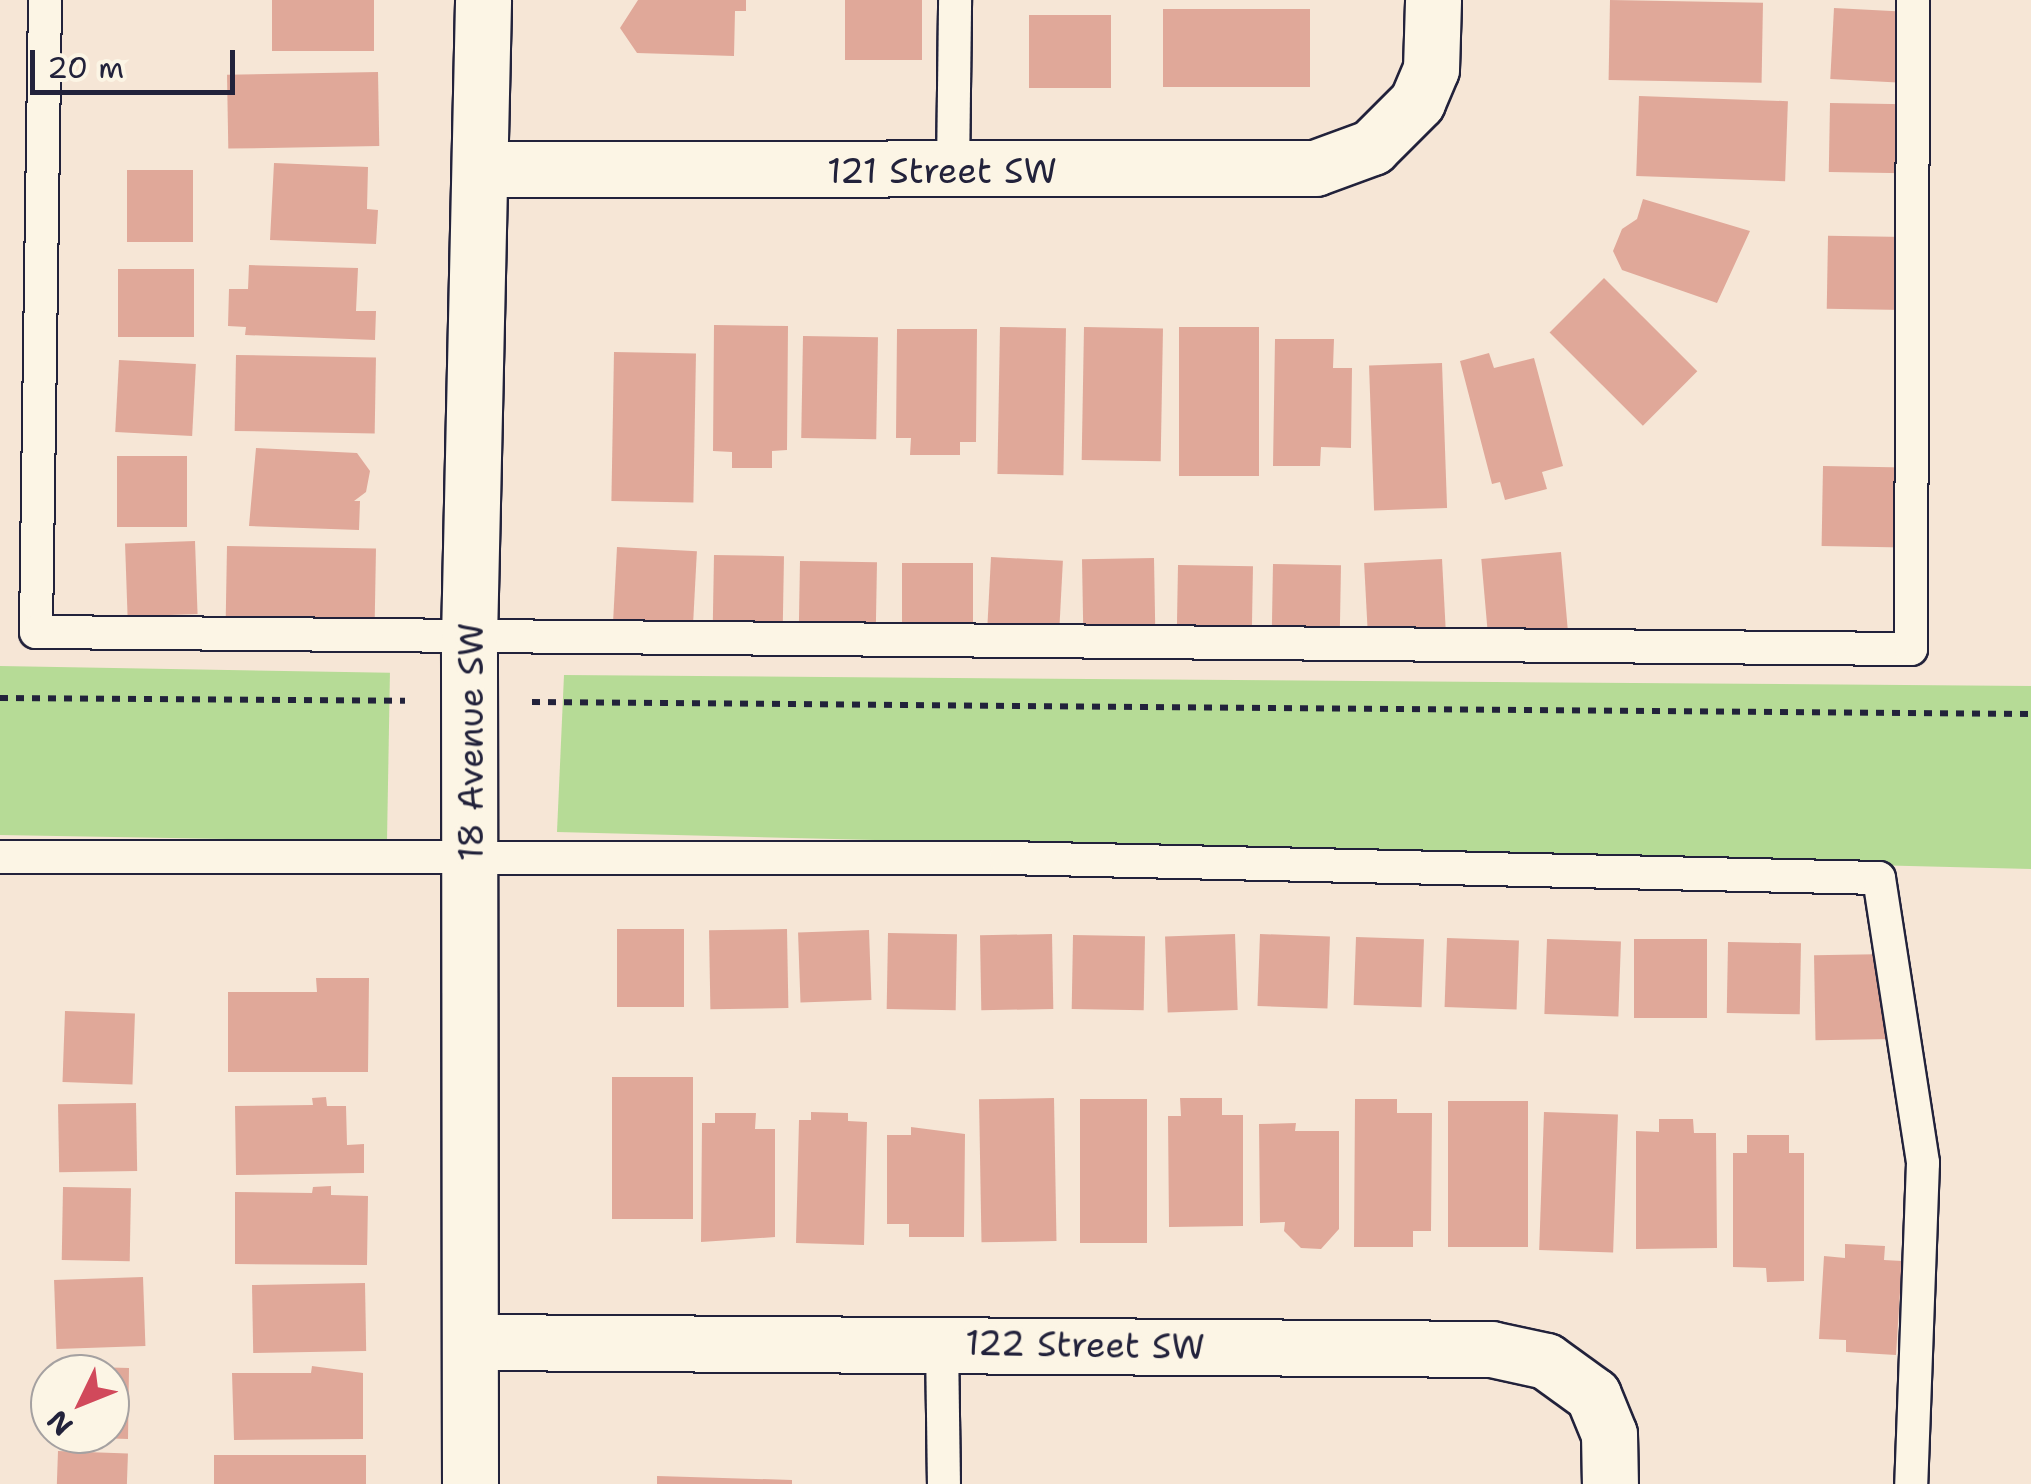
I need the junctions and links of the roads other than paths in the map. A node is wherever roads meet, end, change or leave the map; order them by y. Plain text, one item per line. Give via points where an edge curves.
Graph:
1 (45, 0) edge
2 (482, 0) edge
3 (955, 0) edge
4 (1433, 0) edge
5 (1914, 0) edge
6 (480, 168) junction
7 (953, 172) junction
8 (470, 638) junction
9 (0, 857) edge
10 (472, 862) junction
11 (472, 1342) junction
12 (942, 1343) junction
13 (470, 1484) edge
14 (944, 1484) edge
15 (1610, 1484) edge
16 (1911, 1484) edge

1 - 8 lane via 36,632
2 - 6 street, 18 Avenue SW
3 - 7 lane
4 - 7 street, 121 Street SW via 1431,70 1395,132 1344,162 1282,172
5 - 8 lane via 1910,649
6 - 7 street, 121 Street SW
6 - 8 street, 18 Avenue SW
8 - 10 street, 18 Avenue SW
9 - 10 lane
10 - 11 street, 18 Avenue SW
10 - 16 lane via 1005,858 1878,878 1923,1163
11 - 12 street, 122 Street SW
11 - 13 street, 18 Avenue SW
12 - 14 lane
12 - 15 street, 122 Street SW via 1518,1354 1574,1376 1594,1396 1609,1434

